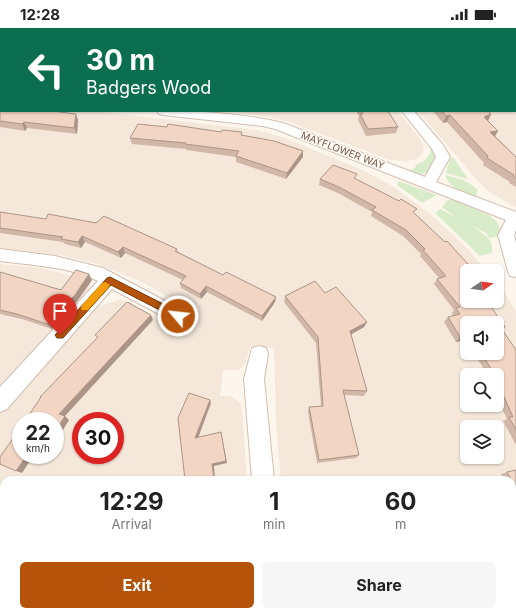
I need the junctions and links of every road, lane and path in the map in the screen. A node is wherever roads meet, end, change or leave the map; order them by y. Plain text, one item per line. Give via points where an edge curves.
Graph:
1 (172, 112) edge
2 (409, 112) edge
3 (428, 184) junction
4 (515, 218) edge
5 (0, 255) edge
6 (516, 271) edge
7 (110, 280) junction
8 (178, 316) dead end
9 (259, 354) dead end
10 (0, 402) edge
11 (263, 476) edge

1 - 3 street, MAYFLOWER WAY via 264,122 279,126
2 - 3 street via 443,157
3 - 4 street, MAYFLOWER WAY
4 - 6 street via 506,235
5 - 7 street via 55,262 97,273
7 - 8 street
7 - 10 street
9 - 11 street via 254,379

